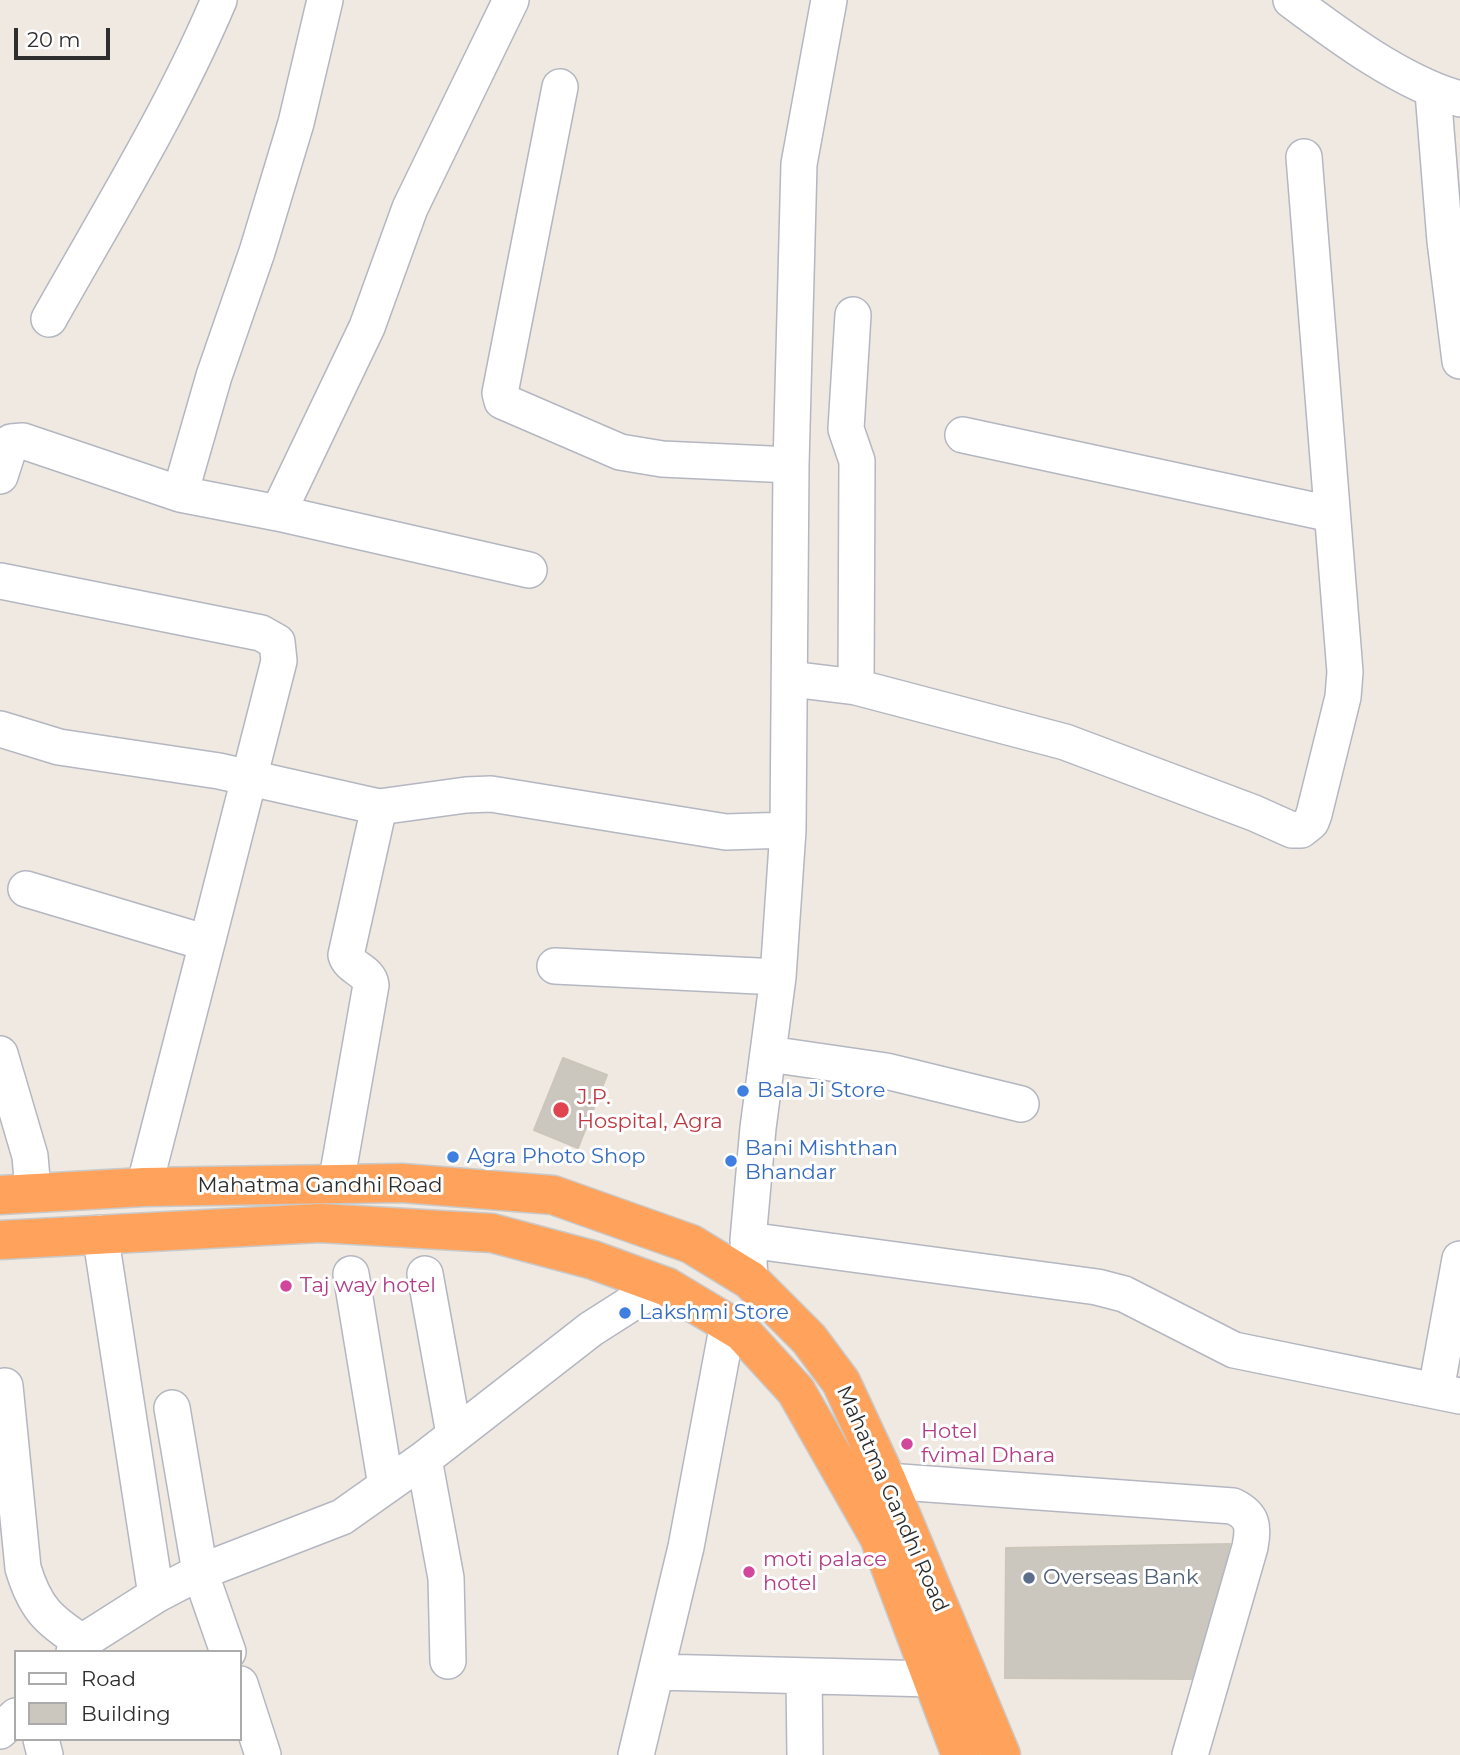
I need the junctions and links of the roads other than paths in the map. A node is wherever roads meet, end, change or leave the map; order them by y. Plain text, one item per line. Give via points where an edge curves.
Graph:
1 (219, 0) edge
2 (325, 0) edge
3 (511, 0) edge
4 (829, 0) edge
5 (1291, 0) edge
6 (561, 87) dead end
7 (1446, 96) edge
8 (1304, 157) dead end
9 (853, 315) dead end
10 (49, 319) dead end
11 (1460, 362) edge
12 (963, 435) dead end
13 (791, 465) junction
14 (0, 476) edge
15 (180, 494) junction
16 (278, 513) junction
17 (1331, 514) junction
18 (529, 569) dead end
19 (0, 581) edge
20 (791, 679) junction
21 (856, 687) junction
22 (0, 729) edge
23 (247, 778) junction
24 (379, 807) junction
25 (788, 830) junction
26 (26, 889) dead end
27 (207, 943) junction
28 (555, 966) dead end
29 (778, 978) junction
30 (0, 1054) edge
31 (769, 1054) junction
32 (1021, 1104) dead end
33 (336, 1184) junction
34 (144, 1187) junction
35 (17, 1193) edge
36 (100, 1233) junction
37 (0, 1240) edge
38 (748, 1240) junction
39 (1460, 1259) edge
40 (351, 1274) dead end
41 (425, 1274) dead end
42 (750, 1280) junction
43 (660, 1285) junction
44 (728, 1323) junction
45 (5, 1387) dead end
46 (1448, 1393) edge
47 (172, 1408) dead end
48 (454, 1434) junction
49 (424, 1458) junction
50 (887, 1481) junction
51 (386, 1486) junction
52 (200, 1572) junction
53 (156, 1595) junction
54 (78, 1647) edge
55 (227, 1650) edge
56 (448, 1661) dead end
57 (656, 1671) junction
58 (804, 1676) junction
59 (932, 1679) junction
60 (242, 1690) edge
61 (14, 1718) edge
62 (0, 1731) edge
63 (263, 1755) edge
64 (636, 1755) edge
65 (806, 1755) edge
66 (961, 1755) edge
67 (1001, 1755) edge
68 (1190, 1755) edge

1 - 10 street via 162,119
2 - 15 street via 296,123
3 - 16 street via 410,208 367,327
4 - 13 street via 799,164
5 - 7 street
6 - 13 street via 502,401 620,452 662,459
7 - 11 street via 1445,241
8 - 17 street
9 - 21 street via 846,429 857,461
12 - 17 street
13 - 20 street
14 - 15 street via 11,442 23,441
15 - 16 street
16 - 18 street
17 - 21 street via 1345,672 1343,697 1311,822 1301,830 1065,742
19 - 23 street via 270,635 277,642 279,661
20 - 21 street
20 - 25 street
22 - 23 street via 59,747
23 - 24 street
23 - 27 street
24 - 25 street via 491,794 726,832
24 - 33 street via 346,955 348,962 369,977 371,985
25 - 29 street
26 - 27 street
27 - 34 street
28 - 29 street
29 - 31 street
30 - 35 street via 30,1156
31 - 32 street via 886,1071
31 - 38 street
33 - 34 highway, Mahatma Gandhi Road
33 - 42 highway, Mahatma Gandhi Road via 402,1182 553,1195 691,1244
34 - 35 highway, Mahatma Gandhi Road
36 - 37 highway, Mahatma Gandhi Road
36 - 43 highway, Mahatma Gandhi Road via 320,1223 492,1233 593,1260
36 - 53 street
38 - 42 street
38 - 46 street via 1097,1287 1124,1294 1234,1350
39 - 46 street
40 - 51 street
41 - 48 street
42 - 50 highway, Mahatma Gandhi Road via 809,1339 841,1382
43 - 44 highway, Mahatma Gandhi Road
43 - 48 street via 591,1329
44 - 57 street
44 - 59 highway, Mahatma Gandhi Road via 742,1332 796,1391 879,1537
45 - 54 street via 23,1568 31,1595
47 - 52 street
48 - 49 street
49 - 51 street
49 - 56 street via 446,1578
50 - 67 highway, Mahatma Gandhi Road
50 - 68 street via 1233,1506 1247,1513 1252,1522 1250,1547
51 - 52 street via 314,1531
52 - 53 street
52 - 55 street
53 - 54 street
57 - 58 street
57 - 64 street
58 - 59 street
58 - 65 street
59 - 66 highway, Mahatma Gandhi Road
60 - 63 street
61 - 62 street

